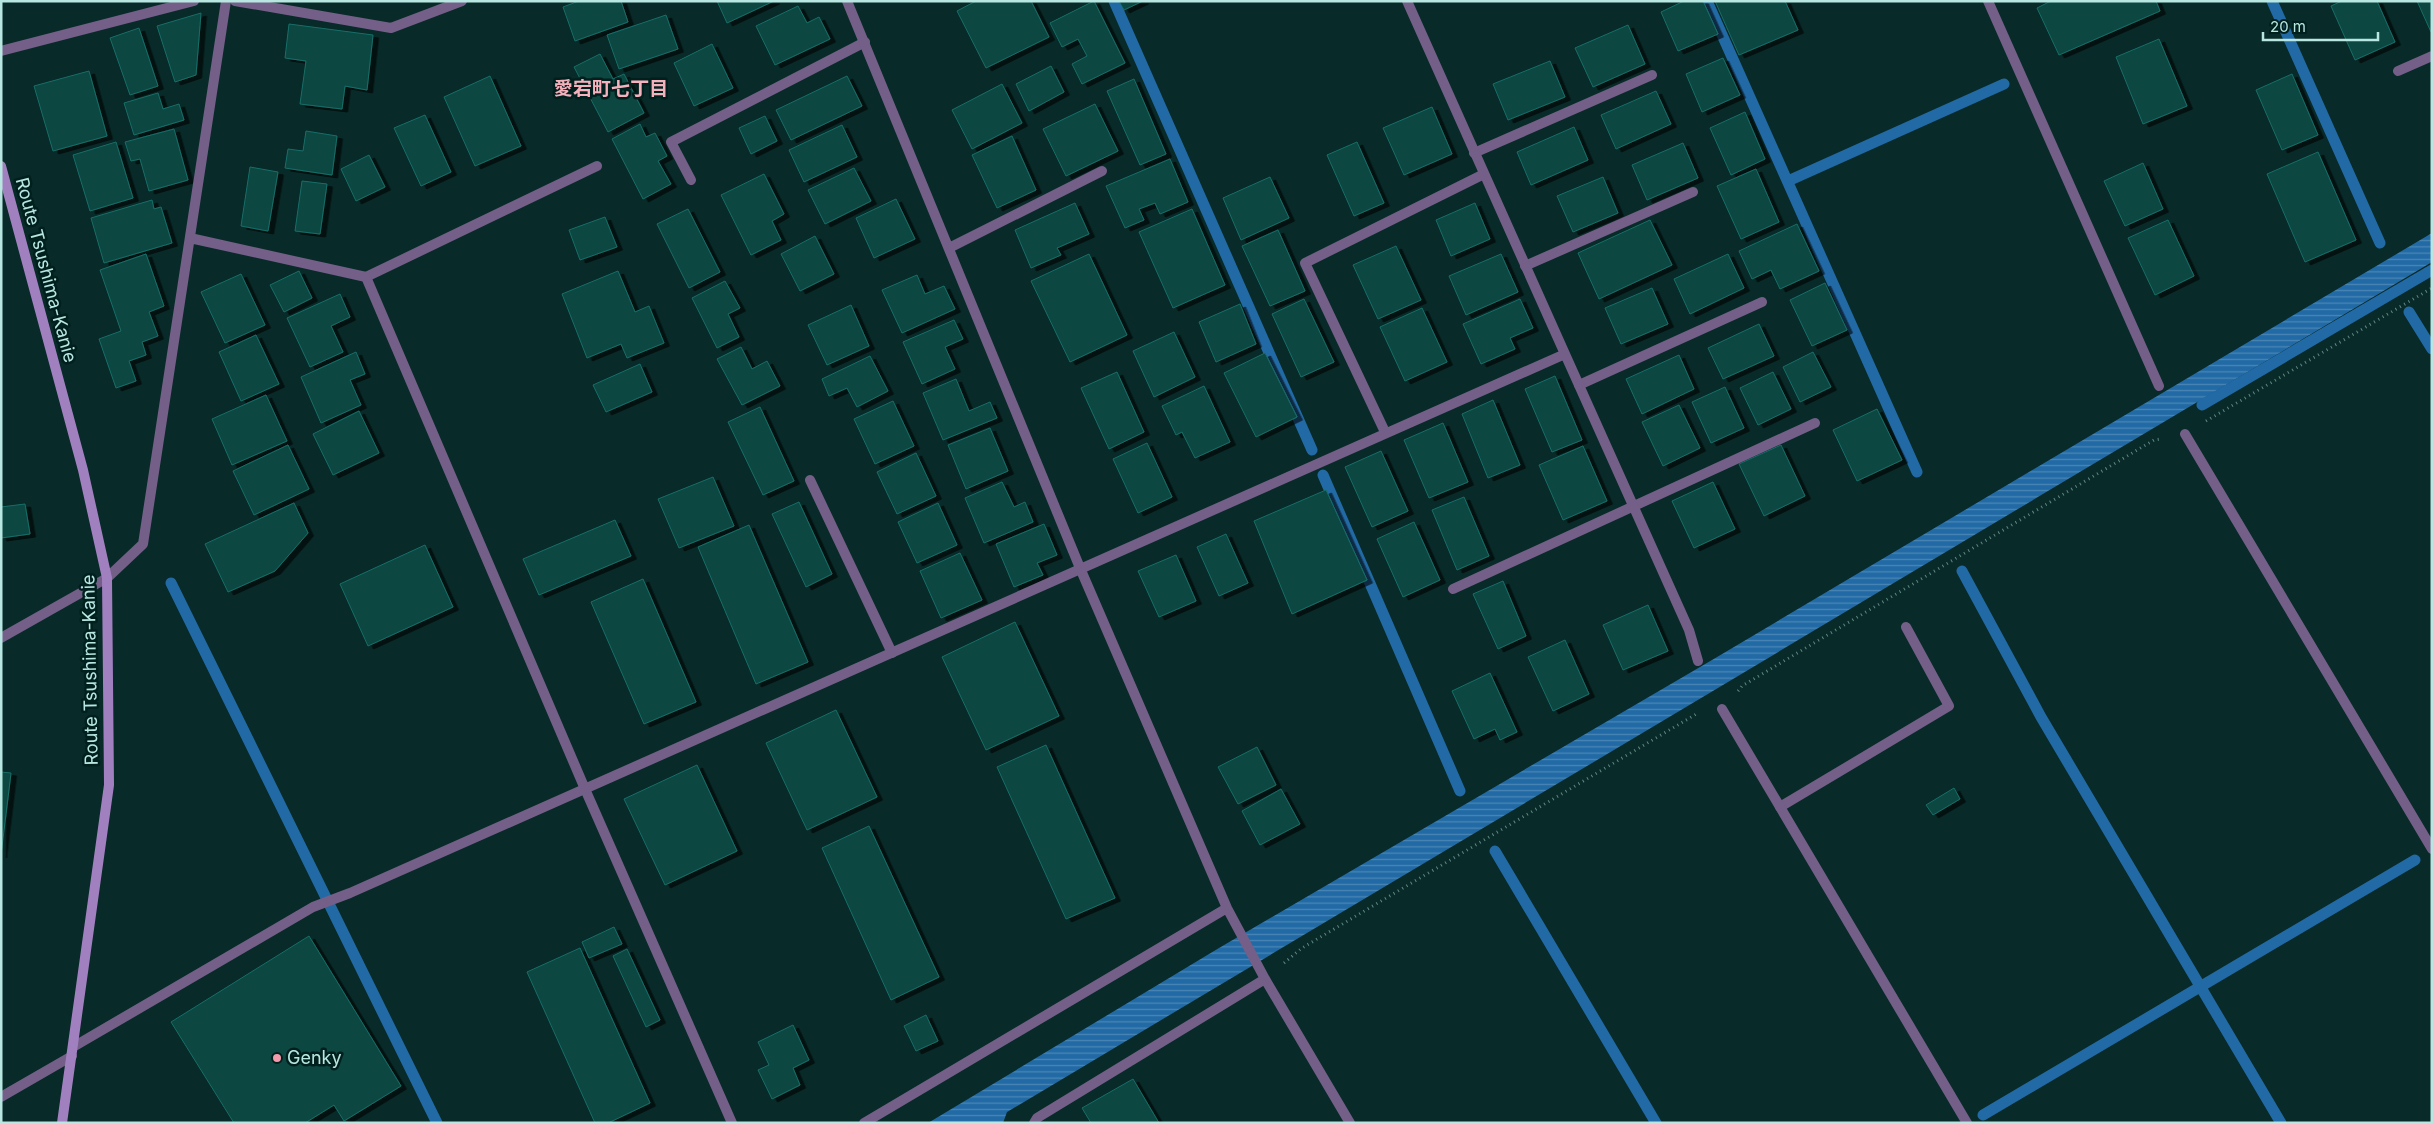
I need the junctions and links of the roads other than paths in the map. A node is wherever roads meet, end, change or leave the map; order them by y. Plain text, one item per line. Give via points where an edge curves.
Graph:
1 (194, 1) edge
2 (226, 1) edge
3 (235, 1) edge
4 (462, 1) edge
5 (847, 1) edge
6 (1408, 1) edge
7 (1988, 1) edge
8 (865, 42) junction
9 (1, 52) edge
10 (2432, 56) edge
11 (2398, 71) dead end
12 (1652, 75) dead end
13 (1474, 153) junction
14 (1, 166) edge
15 (597, 166) dead end
16 (1102, 171) dead end
17 (1484, 174) junction
18 (691, 180) dead end
19 (1693, 192) dead end
20 (190, 238) junction
21 (949, 248) junction
22 (1525, 266) junction
23 (366, 277) junction
24 (1762, 302) dead end
25 (1564, 354) junction
26 (1578, 385) junction
27 (2158, 386) dead end
28 (1815, 423) dead end
29 (1385, 432) junction
30 (2184, 434) road end
31 (810, 480) dead end
32 (1634, 508) junction
33 (1080, 568) junction
34 (107, 578) junction
35 (1453, 589) dead end
36 (1906, 626) dead end
37 (1, 638) edge
38 (892, 652) junction
39 (1698, 661) dead end
40 (1722, 709) road end
41 (584, 789) junction
42 (1780, 807) junction
43 (2432, 849) edge
44 (1227, 908) junction
45 (1263, 976) junction
46 (73, 1051) junction
47 (1, 1097) edge
48 (62, 1123) edge
49 (732, 1123) edge
50 (864, 1123) edge
51 (1034, 1123) edge
52 (1350, 1123) edge
53 (1967, 1123) edge

1 - 9 street
2 - 20 street
3 - 4 street via 391,28
5 - 8 street
6 - 13 street
7 - 27 street
8 - 18 street via 671,142
8 - 21 street
10 - 11 street
12 - 13 street
13 - 17 street
14 - 34 main road, Route Tsushima-Kanie via 83,470
15 - 23 street
16 - 21 street
17 - 22 street
17 - 29 street via 1305,263
19 - 22 street
20 - 23 street
20 - 34 street via 143,544
21 - 33 street
22 - 25 street
23 - 41 street
24 - 26 street
25 - 26 street
25 - 29 street
26 - 32 street
28 - 32 street
29 - 33 street
30 - 43 street
31 - 38 street
32 - 35 street
32 - 39 street via 1689,630
33 - 38 street
33 - 44 street
34 - 37 street
34 - 46 main road, Route Tsushima-Kanie via 109,785
36 - 42 street via 1949,706
38 - 41 street
40 - 42 street
41 - 46 street via 313,907
41 - 49 street
42 - 53 street
44 - 45 street
44 - 50 street
45 - 51 street via 1036,1118
45 - 52 street
46 - 47 street
46 - 48 main road, Route Tsushima-Kanie

